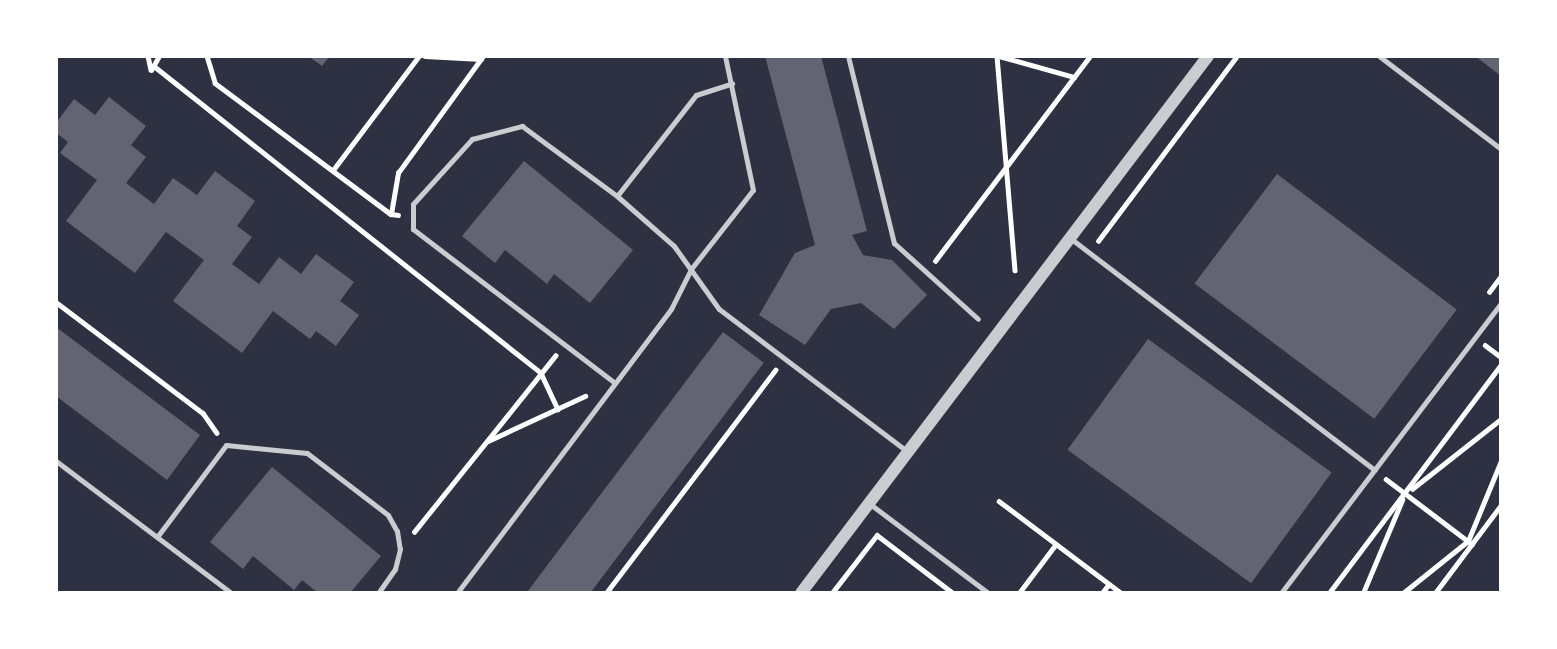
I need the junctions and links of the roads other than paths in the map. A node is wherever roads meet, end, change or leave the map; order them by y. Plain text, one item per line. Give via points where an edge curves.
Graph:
1 (725, 56) edge
2 (848, 56) edge
3 (1208, 56) edge
4 (1379, 56) edge
5 (732, 83) junction
6 (1501, 149) edge
7 (617, 196) junction
8 (1070, 239) junction
9 (691, 269) junction
10 (1501, 303) edge
11 (978, 319) dead end
12 (615, 383) junction
13 (908, 452) junction
14 (56, 461) edge
15 (1375, 470) junction
16 (869, 503) junction
17 (157, 537) junction
18 (231, 593) edge
19 (378, 593) edge
20 (457, 593) edge
21 (801, 593) edge
22 (988, 593) edge
23 (1281, 593) edge

1 - 5 lane
2 - 11 lane via 894,243
3 - 8 street
4 - 6 lane
5 - 7 lane via 696,95
5 - 9 lane via 753,190
7 - 9 lane via 674,246
7 - 12 lane via 522,126 472,139 413,204 410,216 413,229
8 - 13 street
8 - 15 lane
9 - 12 lane via 671,310
9 - 13 lane via 719,309
10 - 15 lane
12 - 20 lane
13 - 16 street
14 - 17 lane
15 - 23 lane
16 - 21 street
16 - 22 lane
17 - 18 lane
17 - 19 lane via 226,445 292,450 314,456 388,516 400,549 395,569

